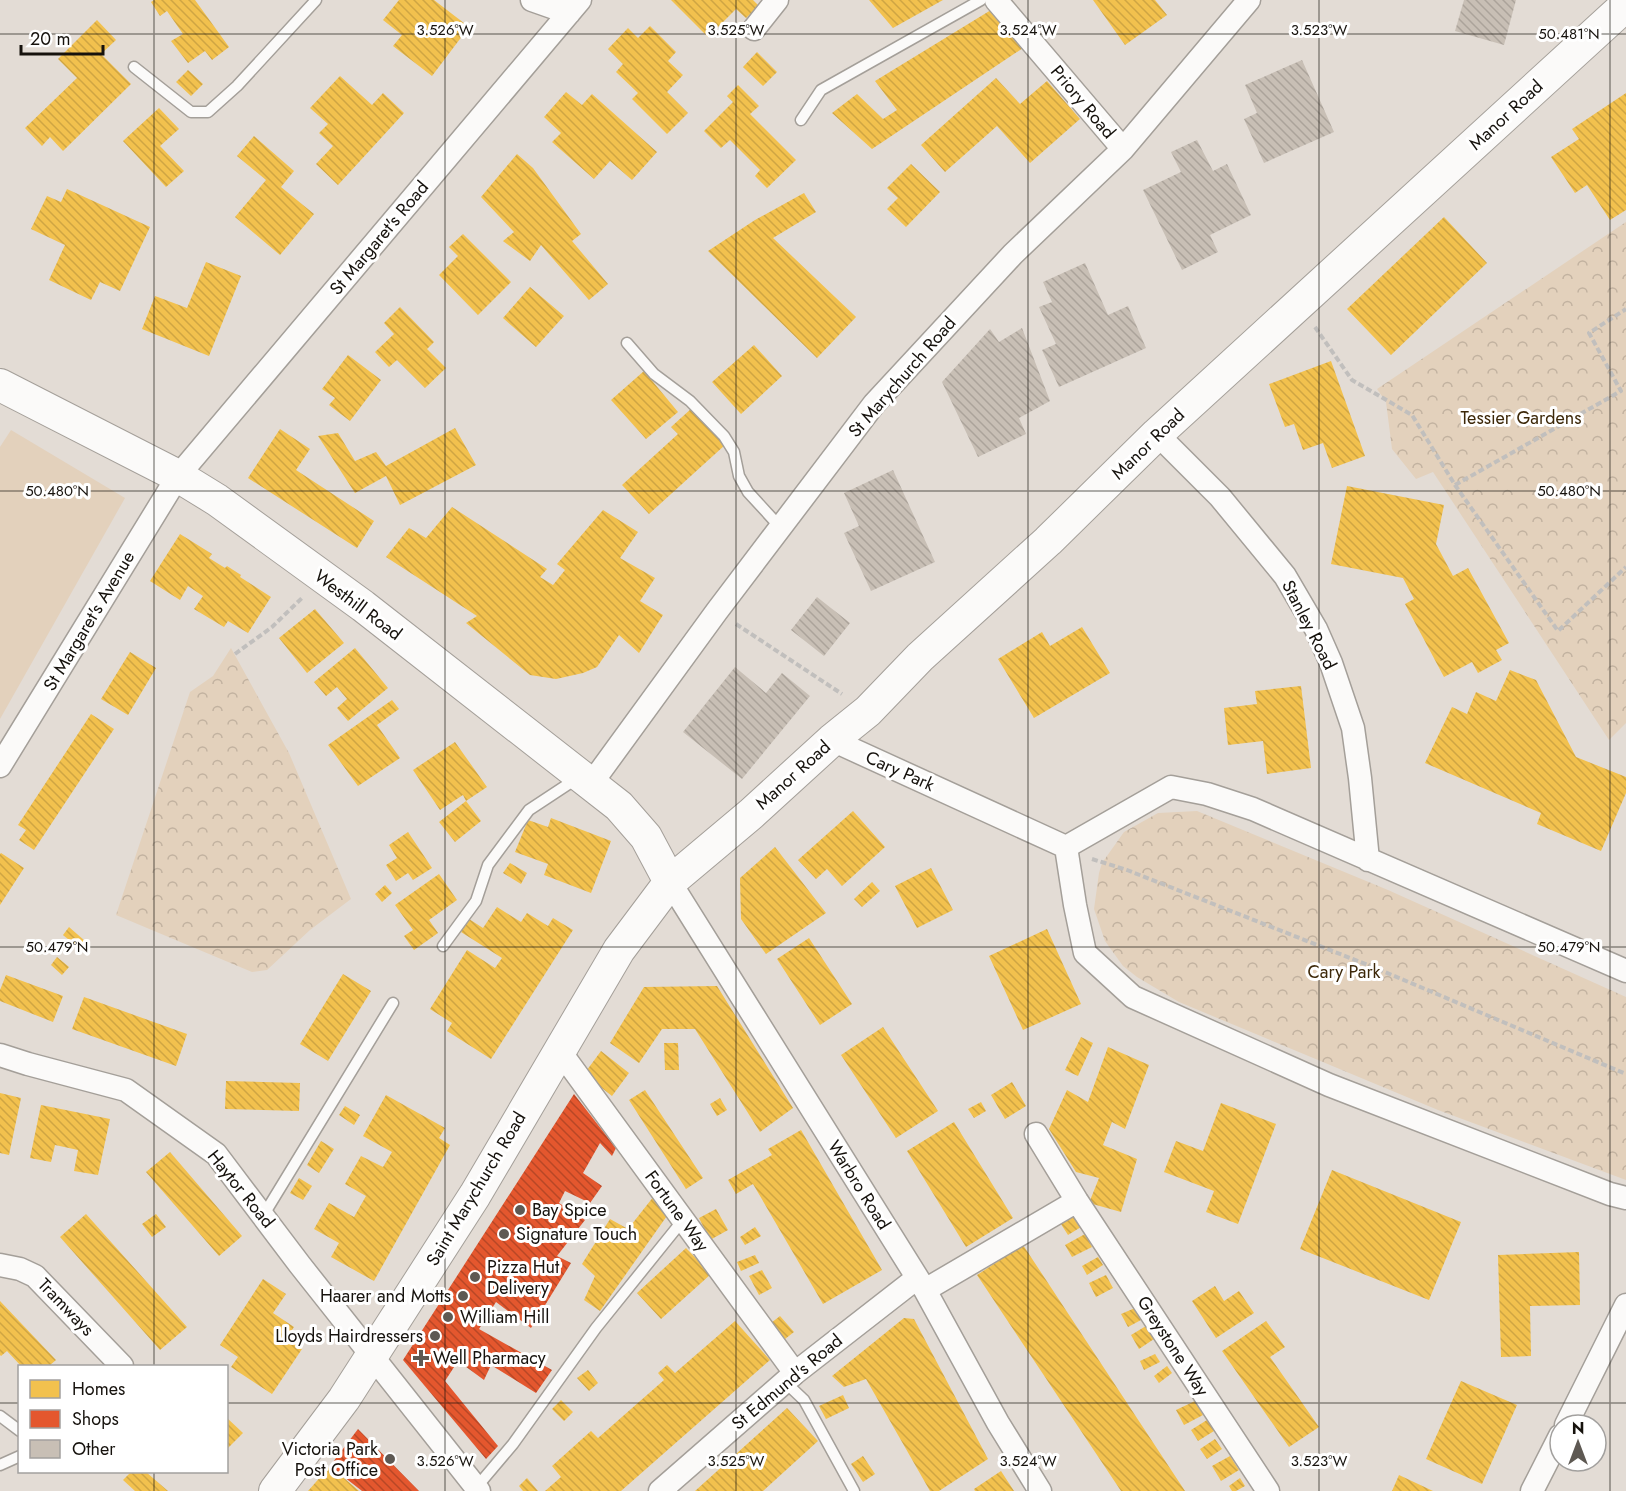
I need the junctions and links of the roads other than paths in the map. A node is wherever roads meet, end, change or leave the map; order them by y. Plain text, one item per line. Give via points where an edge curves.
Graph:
1 (316, 0) edge
2 (532, 0) edge
3 (777, 0) edge
4 (981, 0) edge
5 (996, 0) edge
6 (1249, 0) edge
7 (1626, 5) edge
8 (574, 7) edge
9 (754, 29) dead end
10 (134, 67) dead end
11 (801, 120) dead end
12 (1123, 149) junction
13 (627, 343) dead end
14 (0, 385) edge
15 (1157, 434) junction
16 (178, 476) junction
17 (781, 528) junction
18 (832, 740) junction
19 (0, 766) edge
20 (586, 780) junction
21 (1066, 847) junction
22 (1368, 860) junction
23 (670, 882) junction
24 (444, 946) dead end
25 (1626, 971) edge
26 (393, 1003) dead end
27 (559, 1050) junction
28 (0, 1055) edge
29 (1036, 1134) dead end
30 (1626, 1197) edge
31 (1077, 1201) junction
32 (263, 1216) junction
33 (683, 1220) junction
34 (0, 1265) edge
35 (921, 1284) junction
36 (1626, 1305) edge
37 (372, 1355) junction
38 (121, 1365) edge
39 (790, 1378) junction
40 (1572, 1413) edge
41 (0, 1416) edge
42 (18, 1430) edge
43 (18, 1457) edge
44 (1548, 1460) edge
45 (0, 1465) edge
46 (476, 1490) edge
47 (275, 1491) edge
48 (660, 1491) edge
49 (854, 1491) edge
50 (1040, 1491) edge
51 (1268, 1491) edge
52 (1532, 1491) edge

1 - 10 lane via 208,112 191,112
2 - 8 street
3 - 9 street
4 - 11 lane via 821,90
5 - 12 street, Priory Road
6 - 12 street, St Marychurch Road
7 - 15 street, Manor Road
8 - 16 street, St Margaret's Road
12 - 17 street, St Marychurch Road via 1012,254 874,404
13 - 17 lane via 654,374 690,401 724,436 734,452 747,492
14 - 16 street, Westhill Road
15 - 18 street, Manor Road via 1048,541
15 - 22 street, Stanley Road via 1220,497 1285,576 1316,629 1353,728
16 - 19 street, St Margaret's Avenue
16 - 20 street, Westhill Road via 363,606
17 - 20 street, St Marychurch Road
18 - 21 street, Cary Park
18 - 23 street, Manor Road
20 - 23 street, Westhill Road via 619,806 646,837
20 - 24 lane via 529,810 488,865 476,901
21 - 22 street via 1171,787 1253,809
21 - 30 street via 1085,953 1133,997 1329,1085
22 - 25 street
23 - 27 street, Saint Marychurch Road via 619,950
23 - 35 street, Warbro Road
26 - 32 lane
27 - 33 street, Fortune Way
27 - 37 street, Saint Marychurch Road via 475,1195
28 - 32 street, Haytor Road via 126,1090 216,1154
29 - 31 street, Greystone Way
31 - 35 street
31 - 51 street, Greystone Way
32 - 37 street, Haytor Road
33 - 39 street, Fortune Way
33 - 46 lane via 596,1328
34 - 38 street, Tramways via 36,1276
35 - 39 street, St Edmund's Road
35 - 50 street, Warbro Road via 998,1424
36 - 40 street
37 - 46 street, Haytor Road
37 - 47 street, Saint Marychurch Road
39 - 48 street, St Edmund's Road
39 - 49 lane
41 - 42 lane
43 - 45 lane
44 - 52 street

